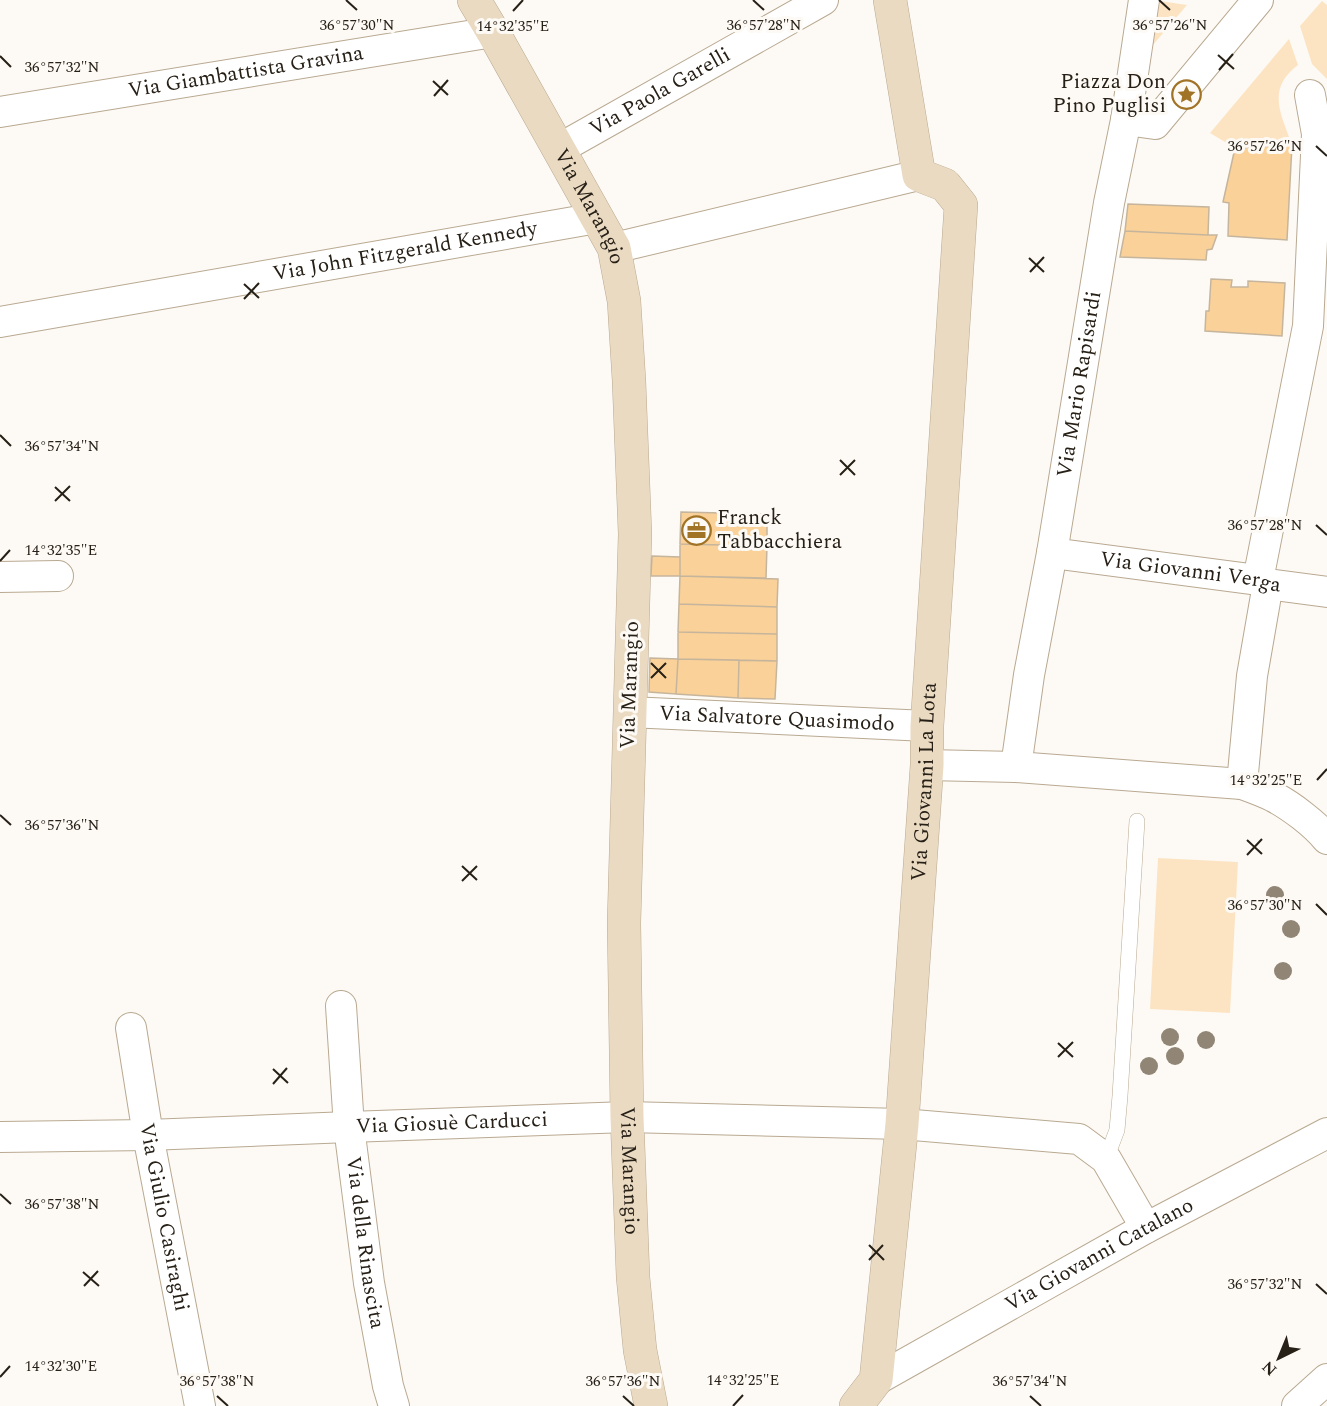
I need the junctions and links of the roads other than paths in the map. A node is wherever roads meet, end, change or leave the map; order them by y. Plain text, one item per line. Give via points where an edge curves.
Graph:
1 (474, 0) edge
2 (823, 0) edge
3 (890, 0) edge
4 (1144, 0) edge
5 (1258, 0) edge
6 (493, 32) junction
7 (1310, 95) dead end
8 (0, 112) edge
9 (1126, 120) junction
10 (559, 149) junction
11 (919, 175) junction
12 (597, 218) junction
13 (614, 248) junction
14 (0, 322) edge
15 (1052, 553) junction
16 (58, 576) dead end
17 (0, 577) edge
18 (1263, 582) junction
19 (1327, 592) edge
20 (629, 712) junction
21 (927, 726) junction
22 (927, 765) junction
23 (1016, 767) junction
24 (1242, 784) junction
25 (1137, 821) dead end
26 (1327, 839) edge
27 (341, 1006) dead end
28 (131, 1028) dead end
29 (627, 1117) junction
30 (902, 1124) junction
31 (349, 1126) junction
32 (1327, 1133) edge
33 (148, 1135) junction
34 (0, 1137) edge
35 (1106, 1159) junction
36 (1146, 1228) junction
37 (1327, 1379) edge
38 (876, 1380) junction
39 (200, 1406) edge
40 (394, 1406) edge
41 (651, 1406) edge
42 (856, 1406) edge
43 (1298, 1406) edge

1 - 6 street, Via Marangio
2 - 10 street, Via Paola Garelli
3 - 11 street
4 - 9 street, Via Mario Rapisardi
5 - 9 street via 1155,124
6 - 8 street, Via Giambattista Gravina
6 - 10 street, Via Marangio
7 - 18 street via 1317,134 1308,326
9 - 15 street, Via Mario Rapisardi
10 - 12 street, Via Marangio
11 - 13 street
11 - 21 street, Via Giovanni La Lota via 945,185 961,205
12 - 13 street, Via Marangio
12 - 14 street, Via John Fitzgerald Kennedy
13 - 20 street, Via Marangio via 624,301 630,381 635,534
15 - 18 street, Via Giovanni Verga
15 - 23 street, Via Mario Rapisardi
16 - 17 street
18 - 19 street, Via Giovanni Verga
18 - 24 street
20 - 21 street, Via Salvatore Quasimodo
20 - 29 street, Via Marangio via 624,923
21 - 22 street, Via Giovanni La Lota
22 - 23 street
22 - 30 street, Via Giovanni La Lota
23 - 24 street
24 - 26 street via 1275,797
25 - 35 lane via 1117,1130
27 - 31 street, Via della Rinascita
28 - 33 street, Via Giulio Casiraghi
29 - 30 street, Via Giosuè Carducci
29 - 31 street, Via Giosuè Carducci
29 - 41 street, Via Marangio via 633,1277 640,1350
30 - 35 street, Via Giosuè Carducci via 1079,1139
30 - 38 street, Via Giovanni La Lota
31 - 33 street, Via Giosuè Carducci
31 - 40 street, Via della Rinascita via 369,1283
32 - 36 street, Via Giovanni Catalano
33 - 34 street, Via Giosuè Carducci
33 - 39 street, Via Giulio Casiraghi
35 - 36 street
36 - 38 street, Via Giovanni Catalano
37 - 43 street
38 - 42 street

